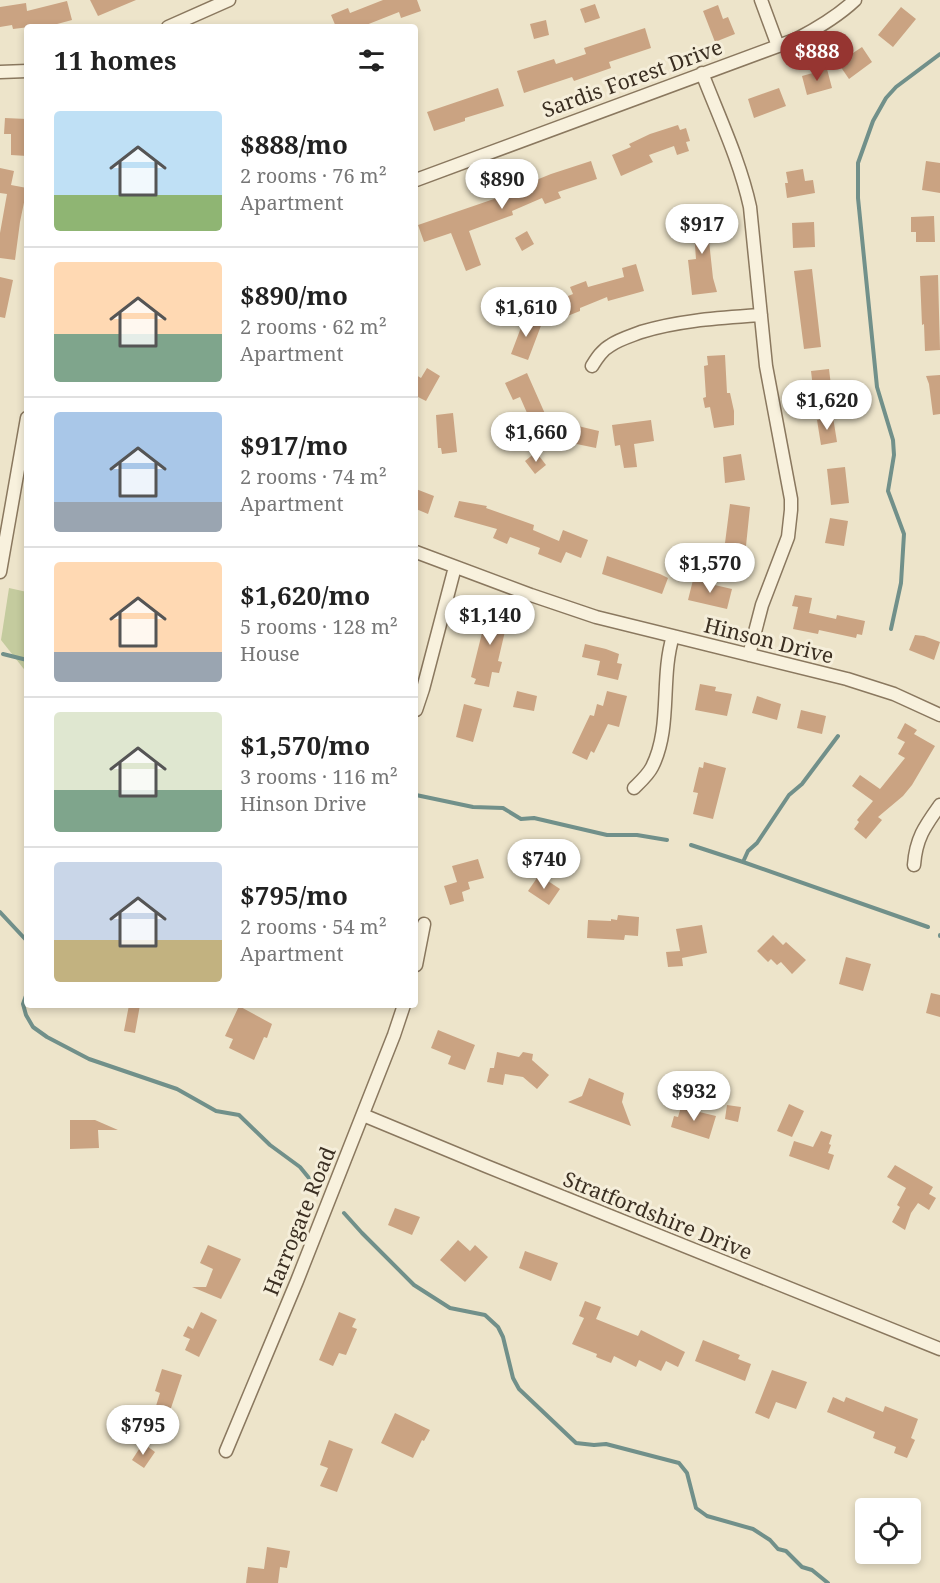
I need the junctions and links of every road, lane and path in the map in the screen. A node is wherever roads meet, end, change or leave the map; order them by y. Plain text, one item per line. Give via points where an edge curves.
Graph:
1 (229, 0) edge
2 (761, 0) edge
3 (855, 0) edge
4 (175, 24) edge
5 (778, 46) junction
6 (24, 71) edge
7 (0, 72) edge
8 (702, 74) junction
9 (418, 179) edge
10 (761, 315) junction
11 (592, 366) dead end
12 (23, 467) edge
13 (418, 553) edge
14 (455, 567) junction
15 (0, 572) edge
16 (673, 636) junction
17 (749, 655) junction
18 (418, 704) edge
19 (940, 714) edge
20 (634, 788) dead end
21 (940, 805) edge
22 (914, 865) dead end
23 (424, 924) dead end
24 (418, 955) edge
25 (403, 1008) edge
26 (363, 1115) junction
27 (940, 1349) edge
28 (226, 1451) dead end

1 - 4 street
2 - 5 street
3 - 5 street, Sardis Forest Drive via 824,25
5 - 8 street, Sardis Forest Drive
6 - 7 street
8 - 9 street, Sardis Forest Drive
8 - 10 street via 747,193
10 - 11 street via 661,326 611,345
10 - 17 street via 791,510 788,537 762,605
12 - 15 street
13 - 14 street, Hinson Drive
14 - 16 street, Hinson Drive via 596,617
14 - 18 street
16 - 17 street, Hinson Drive
16 - 20 street via 661,744 652,768
17 - 19 street, Hinson Drive via 894,693
21 - 22 street via 920,836
23 - 24 street
25 - 26 street, Harrogate Road
26 - 27 street, Stratfordshire Drive
26 - 28 street, Harrogate Road

